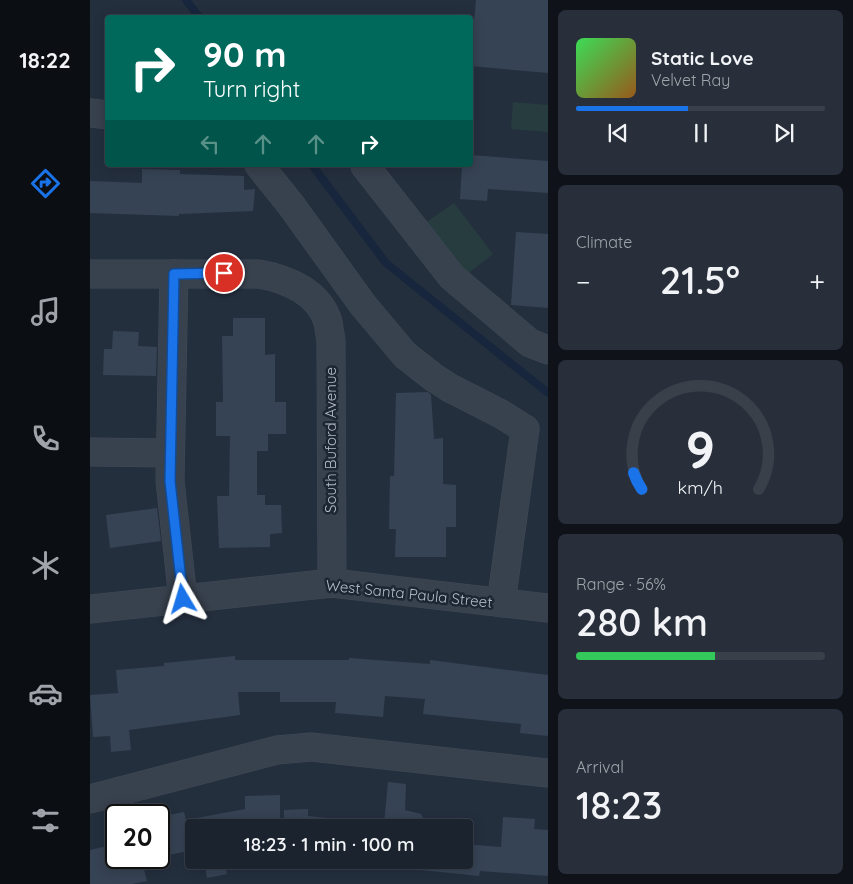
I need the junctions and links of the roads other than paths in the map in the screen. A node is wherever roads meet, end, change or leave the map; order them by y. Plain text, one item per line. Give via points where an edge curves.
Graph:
1 (90, 114) edge
2 (105, 115) edge
3 (261, 167) edge
4 (365, 167) edge
5 (90, 274) edge
6 (174, 274) junction
7 (548, 350) edge
8 (536, 432) edge
9 (90, 452) edge
10 (170, 453) junction
11 (332, 584) junction
12 (183, 599) junction
13 (500, 603) junction
14 (548, 608) edge
15 (90, 609) edge
16 (548, 773) edge
17 (90, 799) edge

1 - 2 street
3 - 8 street via 363,305 405,355 450,388
4 - 7 street via 452,278 530,343
5 - 6 street
6 - 10 street
6 - 11 street, South Buford Avenue via 241,273 276,277 315,299 328,321 331,341
8 - 13 street
9 - 10 street
10 - 12 street
11 - 12 street, West Santa Paula Street
11 - 13 street, West Santa Paula Street
12 - 15 street, West Santa Paula Street
13 - 14 street, West Santa Paula Street
16 - 17 street via 311,747 277,750

